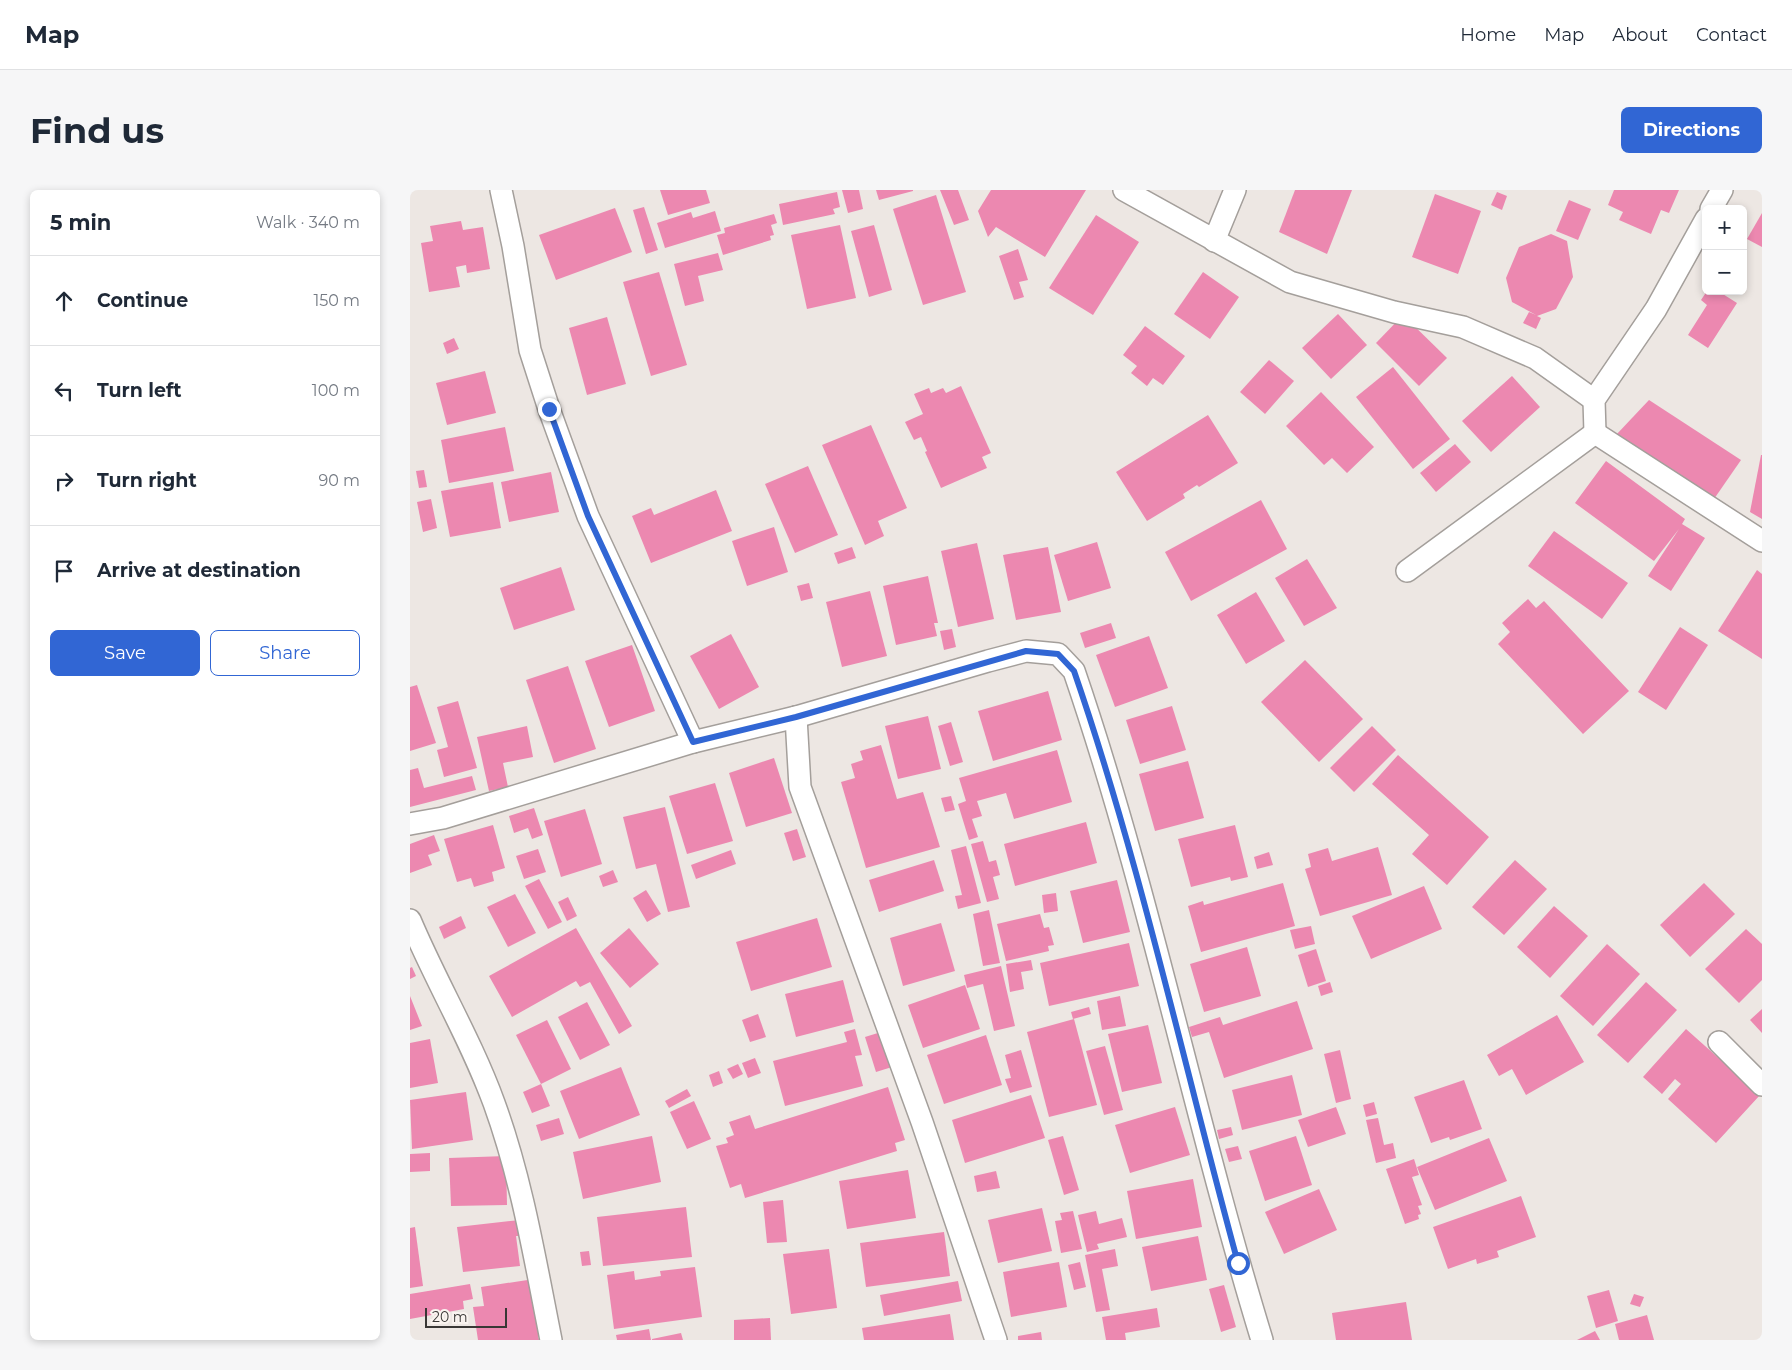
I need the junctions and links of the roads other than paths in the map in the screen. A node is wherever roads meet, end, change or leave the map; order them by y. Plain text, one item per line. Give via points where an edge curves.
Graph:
1 (501, 190) edge
2 (1124, 190) edge
3 (1235, 190) edge
4 (1722, 190) edge
5 (1713, 205) edge
6 (1702, 226) edge
7 (1214, 241) junction
8 (1594, 400) junction
9 (1595, 433) junction
10 (1762, 541) edge
11 (1407, 571) dead end
12 (796, 717) junction
13 (693, 742) junction
14 (410, 824) edge
15 (410, 920) edge
16 (1719, 1042) dead end
17 (1762, 1085) edge
18 (551, 1340) edge
19 (996, 1340) edge
20 (1262, 1340) edge

1 - 13 street via 530,350 549,409 592,525
2 - 7 street
3 - 7 street
4 - 5 street
6 - 8 street via 1656,309
7 - 8 street via 1290,282 1394,312 1463,326 1535,358
8 - 9 street
9 - 10 street
9 - 11 street
12 - 13 street
12 - 19 street via 800,787 922,1122
12 - 20 street via 1026,651 1058,654 1074,671 1135,864 1202,1131
13 - 14 street via 442,818
15 - 18 street via 494,1102 520,1181
16 - 17 street

